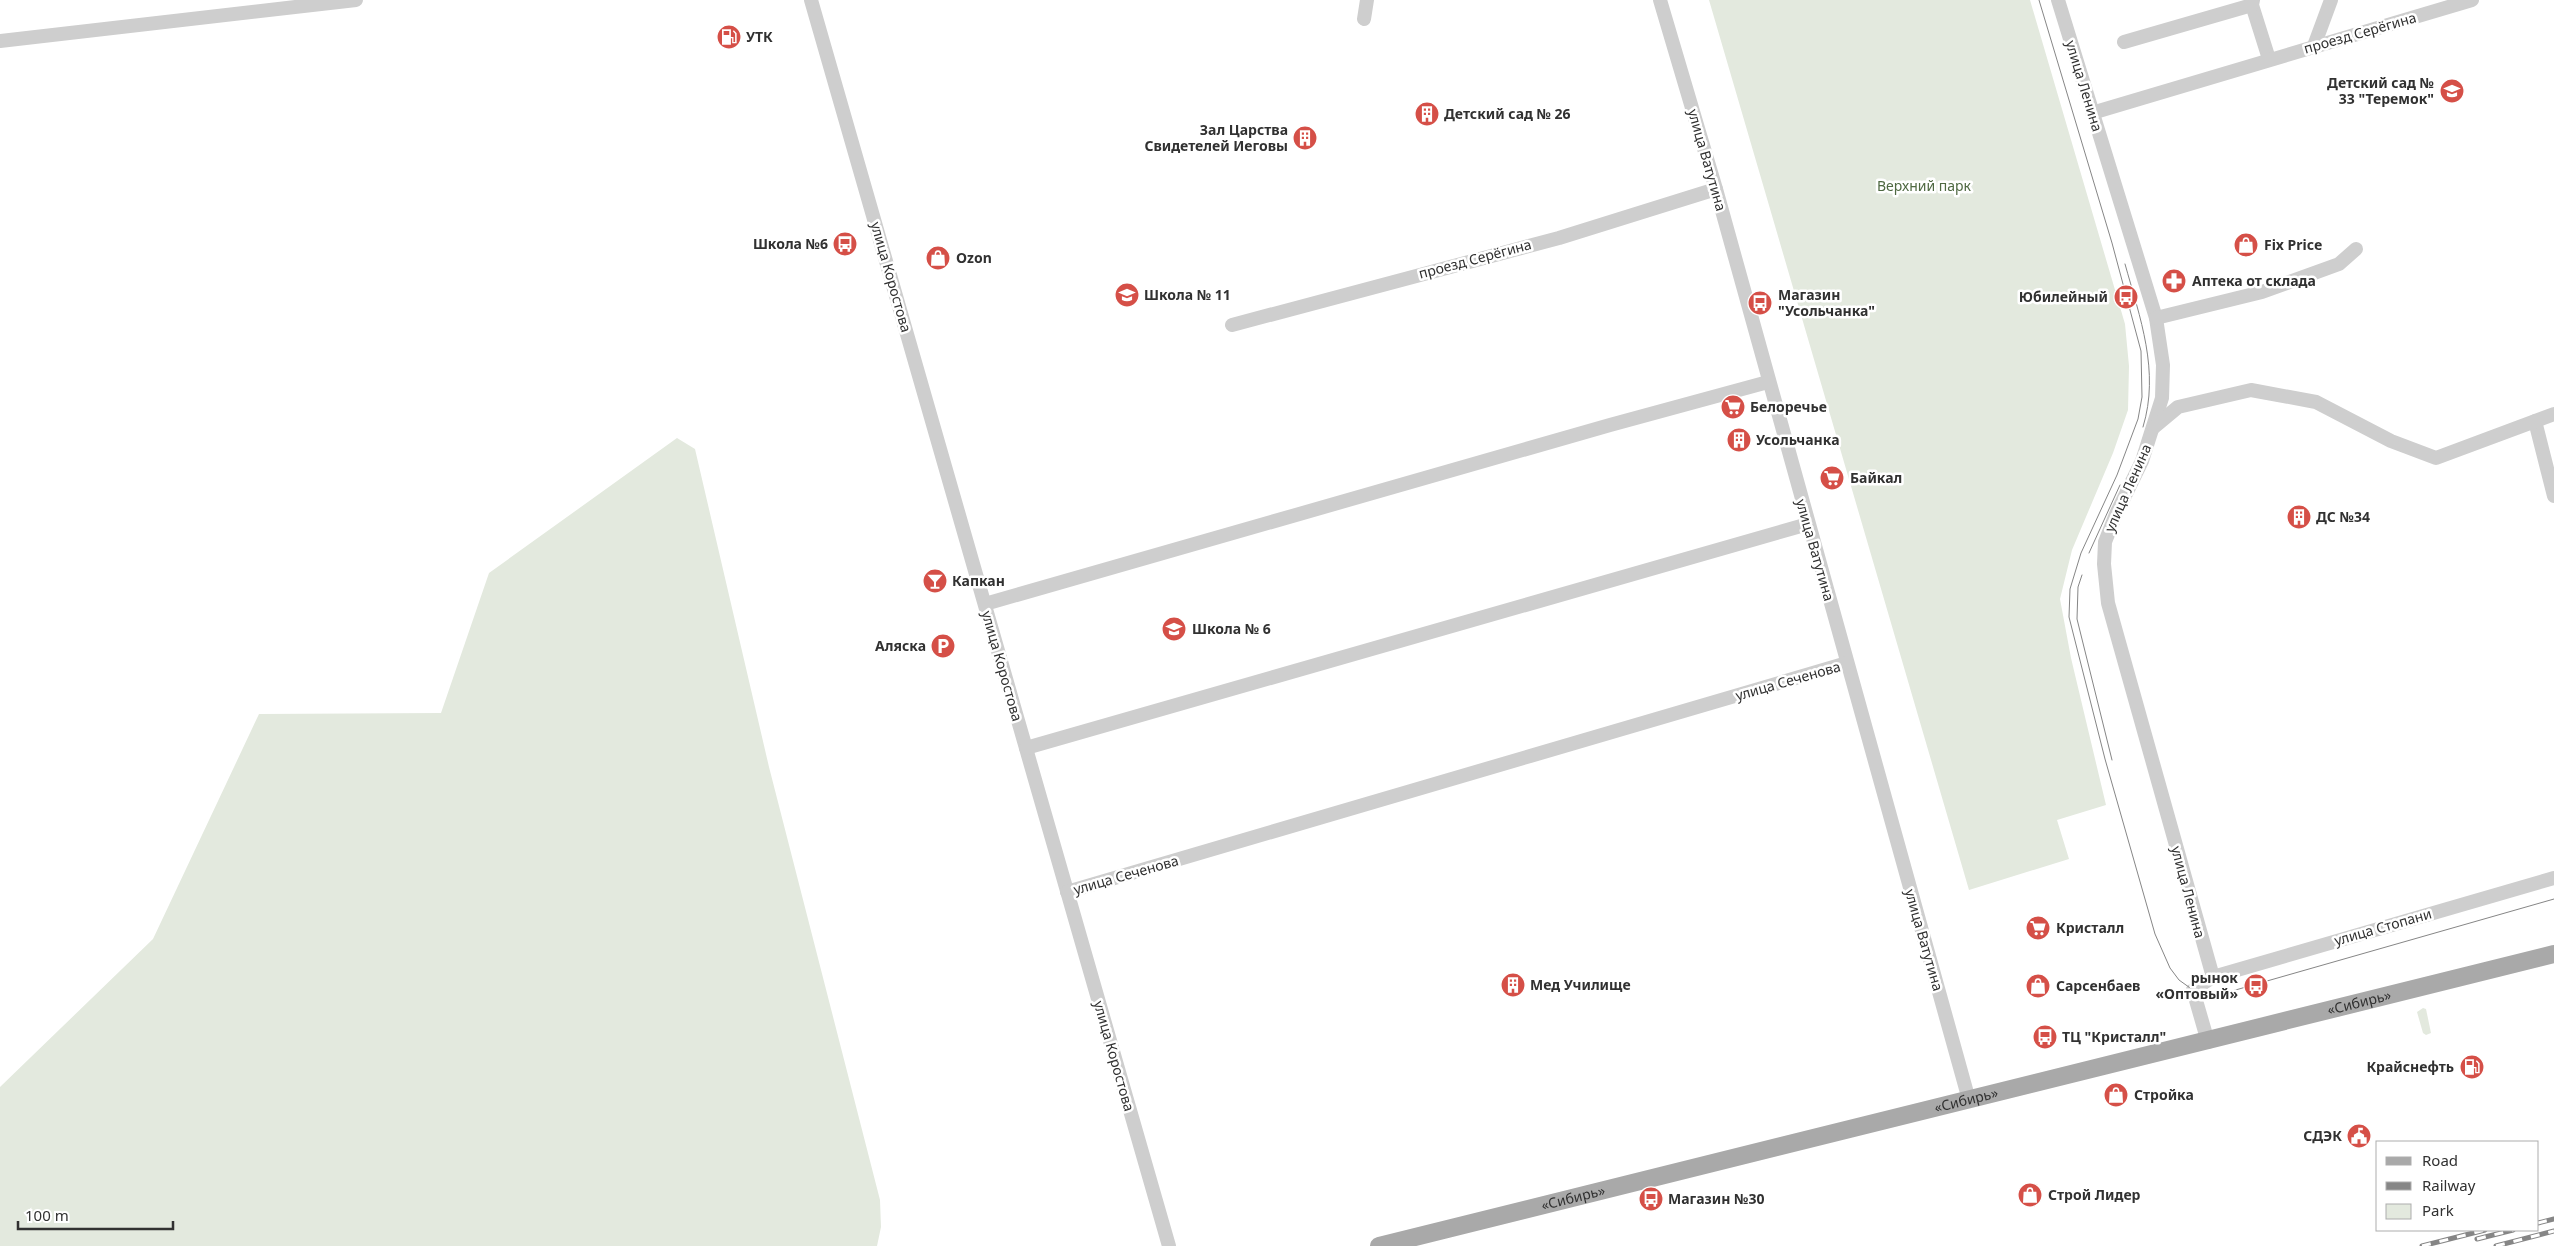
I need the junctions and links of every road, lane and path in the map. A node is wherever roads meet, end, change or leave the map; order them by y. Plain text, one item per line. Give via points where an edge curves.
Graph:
1 (356, 0) edge
2 (811, 0) edge
3 (1368, 0) edge
4 (1660, 0) edge
5 (2058, 0) edge
6 (2331, 0) edge
7 (2472, 0) edge
8 (2252, 2) edge
9 (1364, 20) dead end
10 (0, 41) edge
11 (2124, 42) dead end
12 (2314, 46) junction
13 (2273, 58) junction
14 (2092, 113) junction
15 (1716, 189) junction
16 (2356, 249) dead end
17 (2156, 318) junction
18 (1232, 324) dead end
19 (1768, 382) junction
20 (2554, 414) edge
21 (2535, 421) junction
22 (2154, 427) junction
23 (2554, 496) edge
24 (1808, 524) junction
25 (985, 604) junction
26 (1847, 663) junction
27 (1026, 748) junction
28 (2554, 878) edge
29 (1067, 892) junction
30 (2554, 954) edge
31 (2213, 977) junction
32 (2208, 1042) junction
33 (1969, 1100) junction
34 (1169, 1246) edge
35 (1379, 1246) edge

1 - 10 street
2 - 25 street, улица Коростова
3 - 9 street
4 - 15 street, улица Ватутина
5 - 14 street, улица Ленина
6 - 12 street
7 - 12 street, проезд Серёгина
8 - 11 street
8 - 13 street
12 - 13 street, проезд Серёгина
13 - 14 street, проезд Серёгина
14 - 17 street, улица Ленина
15 - 18 street, проезд Серёгина via 1558,238
15 - 19 street, улица Ватутина
16 - 17 street via 2339,264 2262,292
17 - 22 street, улица Ленина via 2163,365 2162,398
19 - 24 street, улица Ватутина
19 - 25 street via 1610,424
20 - 21 street
21 - 22 street via 2436,458 2391,441 2316,402 2251,390 2178,407
21 - 23 street
22 - 31 street, улица Ленина via 2105,542 2108,603
24 - 26 street, улица Ватутина
24 - 27 street
25 - 27 street, улица Коростова
26 - 29 street, улица Сеченова
26 - 33 street, улица Ватутина
27 - 29 street, улица Коростова
28 - 31 street, улица Стопани
29 - 34 street, улица Коростова
30 - 32 main road, «Сибирь»
31 - 32 street, улица Стопани via 2193,990
32 - 33 main road, «Сибирь»
33 - 35 main road, «Сибирь»

